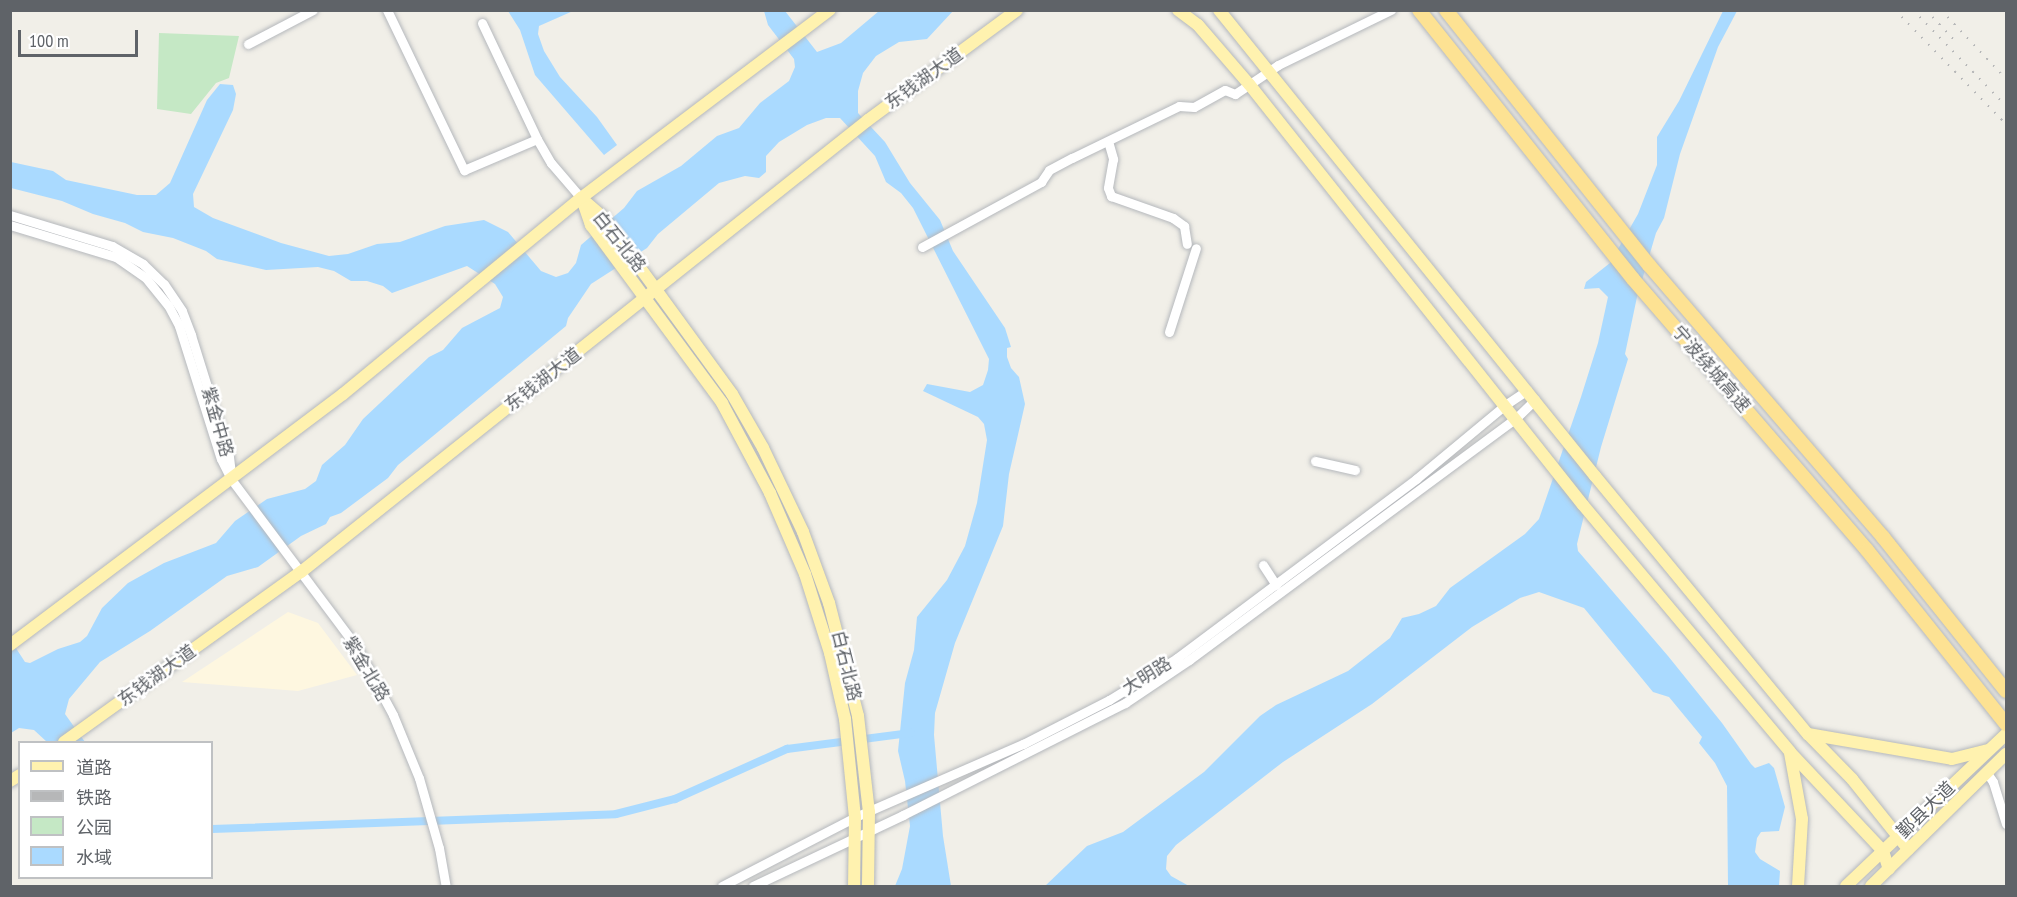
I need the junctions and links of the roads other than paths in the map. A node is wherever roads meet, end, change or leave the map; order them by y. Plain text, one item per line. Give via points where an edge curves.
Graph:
1 (313, 10) edge
2 (387, 10) edge
3 (830, 10) edge
4 (1017, 10) edge
5 (1178, 10) edge
6 (1219, 10) edge
7 (1390, 10) edge
8 (1419, 10) edge
9 (1446, 10) edge
10 (482, 23) dead end
11 (248, 44) dead end
12 (1269, 70) junction
13 (1249, 84) junction
14 (537, 139) junction
15 (1108, 141) junction
16 (581, 198) junction
17 (10, 215) edge
18 (10, 225) edge
19 (927, 244) dead end
20 (650, 294) junction
21 (1169, 332) dead end
22 (1531, 395) junction
23 (1505, 405) junction
24 (1515, 419) junction
25 (1315, 461) dead end
26 (1355, 470) dead end
27 (231, 479) junction
28 (1263, 565) dead end
29 (301, 572) junction
30 (1277, 587) junction
31 (12, 644) edge
32 (2007, 691) edge
33 (2007, 724) edge
34 (1808, 734) junction
35 (2007, 734) edge
36 (66, 741) edge
37 (1988, 750) junction
38 (1790, 752) junction
39 (2007, 754) edge
40 (1987, 773) junction
41 (869, 812) junction
42 (855, 817) junction
43 (2007, 824) edge
44 (870, 831) junction
45 (1898, 837) junction
46 (855, 838) junction
47 (1908, 849) junction
48 (1883, 851) junction
49 (1889, 869) junction
50 (446, 886) edge
51 (722, 886) edge
52 (753, 886) edge
53 (854, 886) edge
54 (868, 886) edge
55 (1798, 886) edge
56 (1846, 886) edge
57 (1871, 886) edge

1 - 11 street
2 - 14 street via 464,170
3 - 16 main road
4 - 20 main road, 东钱湖大道 via 868,120
5 - 13 main road via 1198,25
6 - 12 main road
7 - 12 street
8 - 33 highway, 宁波绕城高速 via 1633,279 1867,550
9 - 32 highway, 宁波绕城高速 via 1649,265 1883,537
10 - 14 street
12 - 13 street
12 - 22 main road
13 - 15 street via 1235,94 1226,90 1194,107 1179,106
13 - 23 main road
14 - 16 street via 551,163
15 - 19 street via 1049,170 1041,182
15 - 21 street via 1113,159 1108,188 1111,196 1173,218 1184,226 1191,246
16 - 20 main road, 白石北路 via 591,225
16 - 20 main road, 白石北路 via 603,217 638,262
16 - 27 main road via 343,394
17 - 27 street, 紫金中路 via 112,246 142,264 164,284 182,311 230,457
18 - 27 street, 紫金中路 via 116,257 145,277 163,297 179,326 214,441
20 - 29 main road, 东钱湖大道
20 - 41 main road, 白石北路 via 732,394 784,488 829,603 858,717
20 - 42 main road, 白石北路 via 722,403 770,493 818,612 845,719
22 - 23 street, 大明路
22 - 24 street, 大明路
22 - 34 main road
23 - 24 main road
23 - 30 street, 大明路
24 - 30 street, 大明路
24 - 38 main road
25 - 26 street
27 - 29 street, 紫金北路
27 - 31 main road
28 - 30 street
29 - 36 main road, 东钱湖大道
29 - 50 street, 紫金北路 via 356,646 408,747 428,806
30 - 41 street, 大明路 via 1109,700 1023,744
30 - 44 street, 大明路 via 1189,660 1125,703
34 - 37 main road via 1952,759
34 - 45 main road via 1852,779
35 - 37 main road, 鄞县大道
37 - 45 main road, 鄞县大道
38 - 48 main road
38 - 55 main road via 1802,819
39 - 40 main road, 鄞县大道
40 - 43 street
40 - 47 main road, 鄞县大道
41 - 42 street, 大明路
41 - 44 main road, 白石北路
42 - 46 main road, 白石北路
42 - 51 street, 大明路
44 - 46 street, 大明路
44 - 54 main road, 白石北路
45 - 47 main road
45 - 48 main road, 鄞县大道
46 - 52 street, 大明路
46 - 53 main road, 白石北路
47 - 49 main road, 鄞县大道
48 - 49 main road
48 - 56 main road, 鄞县大道
49 - 57 main road, 鄞县大道

